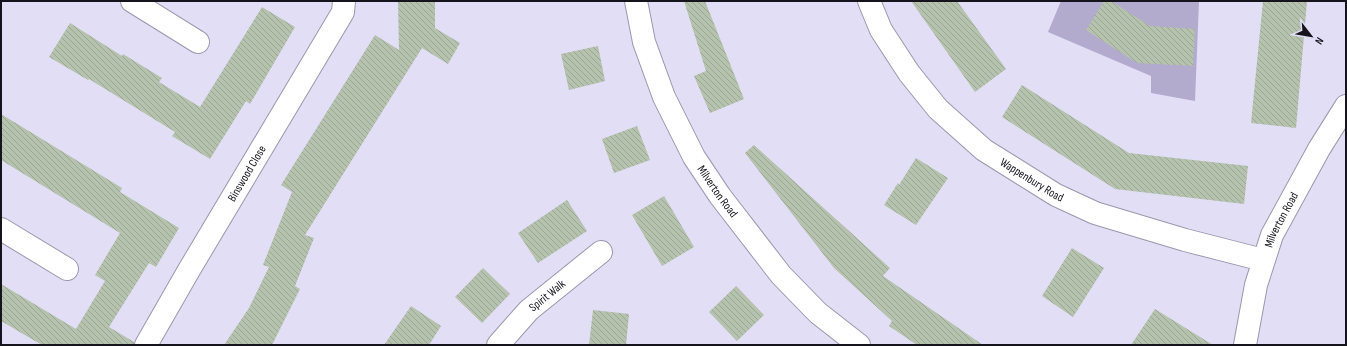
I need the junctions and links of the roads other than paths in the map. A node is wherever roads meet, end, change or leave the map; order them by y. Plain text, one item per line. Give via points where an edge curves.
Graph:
1 (132, 1) edge
2 (344, 1) edge
3 (636, 1) edge
4 (869, 1) edge
5 (198, 42) dead end
6 (1346, 106) edge
7 (1, 229) edge
8 (601, 252) dead end
9 (1263, 260) junction
10 (67, 269) dead end
11 (146, 345) edge
12 (498, 345) edge
13 (859, 345) edge
14 (1245, 345) edge

1 - 5 street
2 - 11 street, Binswood Close via 343,12 188,270
3 - 13 street, Milverton Road via 644,42 664,97 694,157 720,196 781,275 818,313
4 - 9 street, Wappenbury Road via 881,30 909,73 938,109 984,150 1056,195 1095,213
6 - 9 street, Milverton Road via 1319,148 1272,235
7 - 10 street
8 - 12 street, Spirit Walk via 529,310
9 - 14 street, Milverton Road

